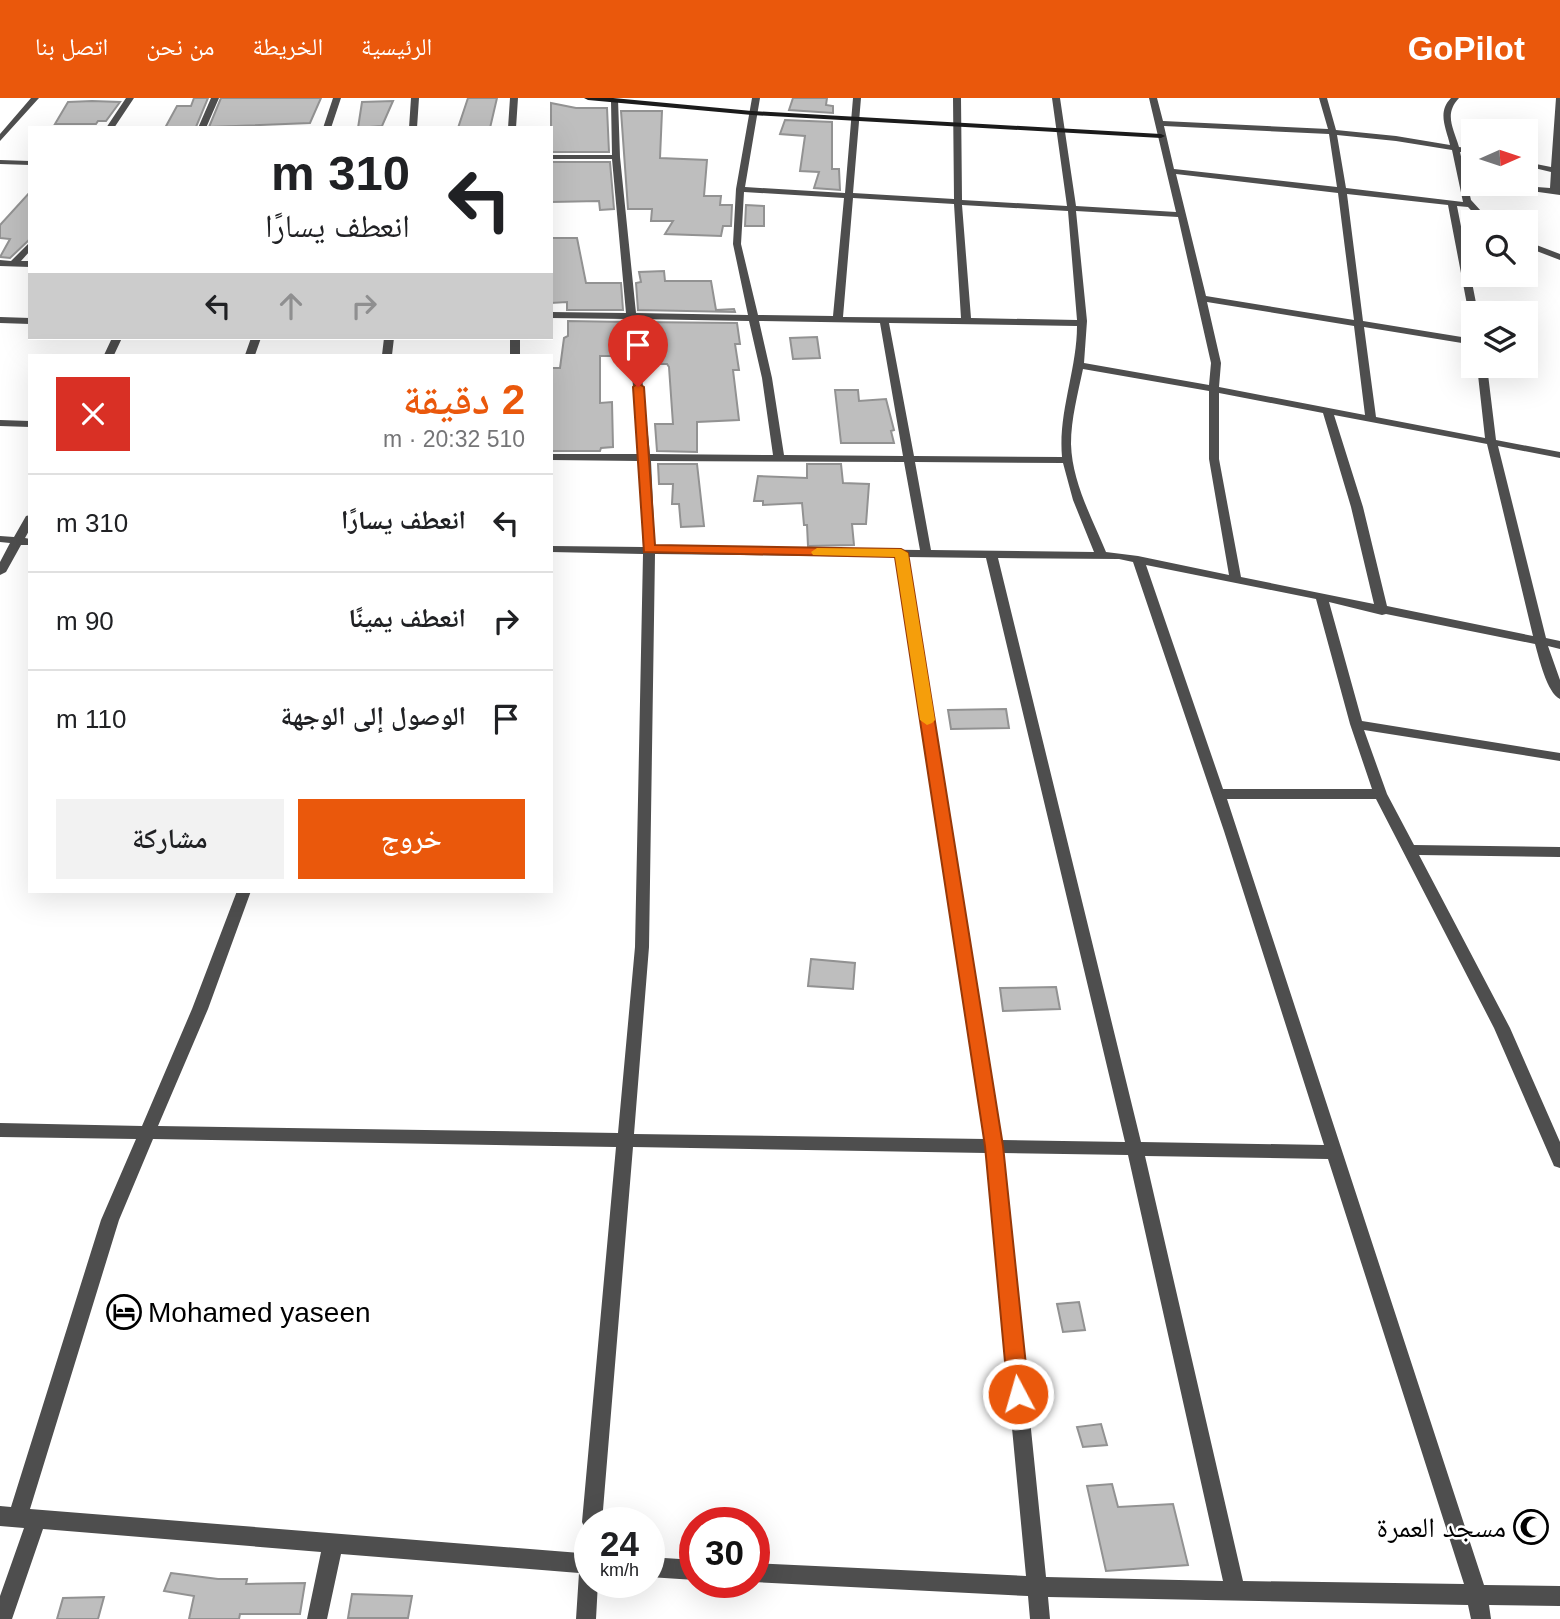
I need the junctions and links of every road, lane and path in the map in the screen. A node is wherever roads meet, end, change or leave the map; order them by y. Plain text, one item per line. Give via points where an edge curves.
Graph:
1 (35, 98) edge
2 (130, 98) edge
3 (215, 98) edge
4 (337, 98) edge
5 (415, 98) edge
6 (514, 98) edge
7 (588, 98) edge
8 (756, 98) edge
9 (857, 98) edge
10 (957, 98) edge
11 (1056, 98) edge
12 (1153, 98) edge
13 (1323, 98) edge
14 (1455, 98) edge
15 (1560, 98) edge
16 (615, 101) junction
17 (658, 102) edge
18 (752, 113) junction
19 (0, 120) edge
20 (855, 120) junction
21 (14, 121) junction
22 (1158, 123) junction
23 (957, 125) junction
24 (111, 126) edge
25 (203, 126) edge
26 (328, 126) edge
27 (413, 126) edge
28 (512, 126) edge
29 (1061, 130) junction
30 (1333, 133) junction
31 (1161, 136) junction
32 (0, 139) edge
33 (1455, 148) junction
34 (1461, 149) edge
35 (1558, 156) edge
36 (553, 157) edge
37 (616, 157) junction
38 (0, 162) edge
39 (28, 163) edge
40 (1538, 166) edge
41 (1555, 170) junction
42 (1171, 171) junction
43 (1461, 171) edge
44 (740, 189) junction
45 (1538, 189) edge
46 (1342, 191) junction
47 (1557, 192) edge
48 (847, 196) junction
49 (1466, 196) edge
50 (958, 202) junction
51 (1451, 204) junction
52 (1468, 205) junction
53 (1073, 208) junction
54 (1474, 210) edge
55 (1181, 215) junction
56 (28, 247) edge
57 (1538, 249) edge
58 (1560, 257) edge
59 (0, 263) edge
60 (14, 263) junction
61 (28, 264) edge
62 (1202, 298) junction
63 (1471, 301) edge
64 (553, 315) edge
65 (632, 316) junction
66 (754, 318) junction
67 (838, 318) junction
68 (884, 319) junction
69 (0, 320) edge
70 (966, 320) junction
71 (28, 321) edge
72 (1082, 323) junction
73 (1358, 324) junction
74 (1461, 340) edge
75 (1079, 365) junction
76 (1483, 378) edge
77 (1214, 388) junction
78 (1328, 411) junction
79 (1371, 419) junction
80 (0, 423) edge
81 (28, 424) edge
82 (1491, 441) junction
83 (1560, 455) edge
84 (553, 457) edge
85 (645, 457) junction
86 (779, 457) junction
87 (910, 458) junction
88 (1067, 460) junction
89 (0, 539) edge
90 (24, 542) edge
91 (553, 549) edge
92 (649, 549) junction
93 (901, 553) junction
94 (926, 553) junction
95 (991, 554) junction
96 (1101, 555) junction
97 (1138, 559) junction
98 (0, 572) edge
99 (1236, 578) junction
100 (1322, 599) junction
101 (1382, 611) junction
102 (1541, 641) junction
103 (1560, 645) edge
104 (1560, 695) edge
105 (1356, 724) junction
106 (1560, 757) edge
107 (1219, 794) junction
108 (1380, 794) junction
109 (1408, 850) junction
110 (1560, 852) edge
111 (243, 893) edge
112 (0, 1130) edge
113 (148, 1131) junction
114 (625, 1138) junction
115 (994, 1146) junction
116 (1135, 1149) junction
117 (1334, 1152) junction
118 (1560, 1161) edge
119 (593, 1507) edge
120 (18, 1517) edge
121 (333, 1544) junction
122 (574, 1559) edge
123 (770, 1574) edge
124 (1038, 1587) junction
125 (1235, 1591) junction
126 (1477, 1595) junction
127 (1560, 1596) edge
128 (587, 1598) edge
129 (2, 1619) edge
130 (317, 1619) edge
131 (586, 1619) edge
132 (1040, 1619) edge
133 (1481, 1619) edge

1 - 21 street
2 - 24 street
3 - 25 street
4 - 26 street
5 - 27 street
6 - 28 street
7 - 16 street
8 - 18 street
9 - 20 street
10 - 23 street
11 - 29 street
12 - 22 street
13 - 30 street
14 - 33 street via 1445,110
15 - 35 street
16 - 17 street
16 - 37 street
17 - 18 street
18 - 20 street
18 - 44 street
19 - 21 street
20 - 23 street
20 - 48 street
21 - 32 street
22 - 30 street
22 - 31 street
23 - 29 street
23 - 50 street
29 - 31 street
29 - 53 street
30 - 33 street
30 - 46 street
31 - 42 street
33 - 34 street
33 - 43 street
35 - 41 street
36 - 37 street
37 - 65 street
38 - 39 street
40 - 41 street
41 - 47 street
42 - 46 street
42 - 55 street
44 - 48 street
44 - 66 street via 737,244
45 - 47 street
46 - 51 street
46 - 73 street
48 - 50 street
48 - 67 street
49 - 52 street
50 - 53 street
50 - 70 street
51 - 52 street
51 - 63 street
52 - 54 street
53 - 55 street
53 - 72 street
55 - 62 street
56 - 60 street
57 - 58 street
59 - 60 street
60 - 61 street
62 - 73 street
62 - 77 street via 1216,363
64 - 65 street
65 - 66 street
65 - 85 street
66 - 67 street
66 - 86 street
67 - 68 street
68 - 70 street
68 - 87 street
69 - 71 street
70 - 72 street
72 - 75 street
73 - 74 street
73 - 79 street
75 - 77 street
75 - 88 street via 1070,402
76 - 82 street
77 - 78 street
77 - 99 street via 1213,459
78 - 79 street
78 - 101 street
79 - 82 street
80 - 81 street
82 - 83 street
82 - 102 street
84 - 85 street
85 - 86 street
85 - 92 street
86 - 87 street
87 - 88 street
87 - 94 street
88 - 96 street
89 - 90 street
90 - 98 street
91 - 92 street
92 - 93 street
92 - 114 street via 642,947
93 - 94 street
93 - 115 street
94 - 95 street
95 - 96 street
95 - 116 street
96 - 97 street
97 - 99 street
97 - 107 street
99 - 100 street
100 - 101 street
100 - 105 street
101 - 102 street
102 - 103 street
102 - 104 street
105 - 106 street
105 - 108 street
107 - 108 street
107 - 117 street
108 - 109 street
109 - 110 street
109 - 118 street via 1502,1028
111 - 113 street
112 - 113 street
113 - 114 street
113 - 120 street via 110,1220
114 - 115 street
114 - 119 street
115 - 116 street
115 - 124 street
116 - 117 street
116 - 125 street
117 - 126 street
120 - 121 street
120 - 129 street
121 - 122 street
121 - 130 street
123 - 124 street
124 - 125 street
124 - 132 street
125 - 126 street
126 - 127 street
126 - 133 street
128 - 131 street

